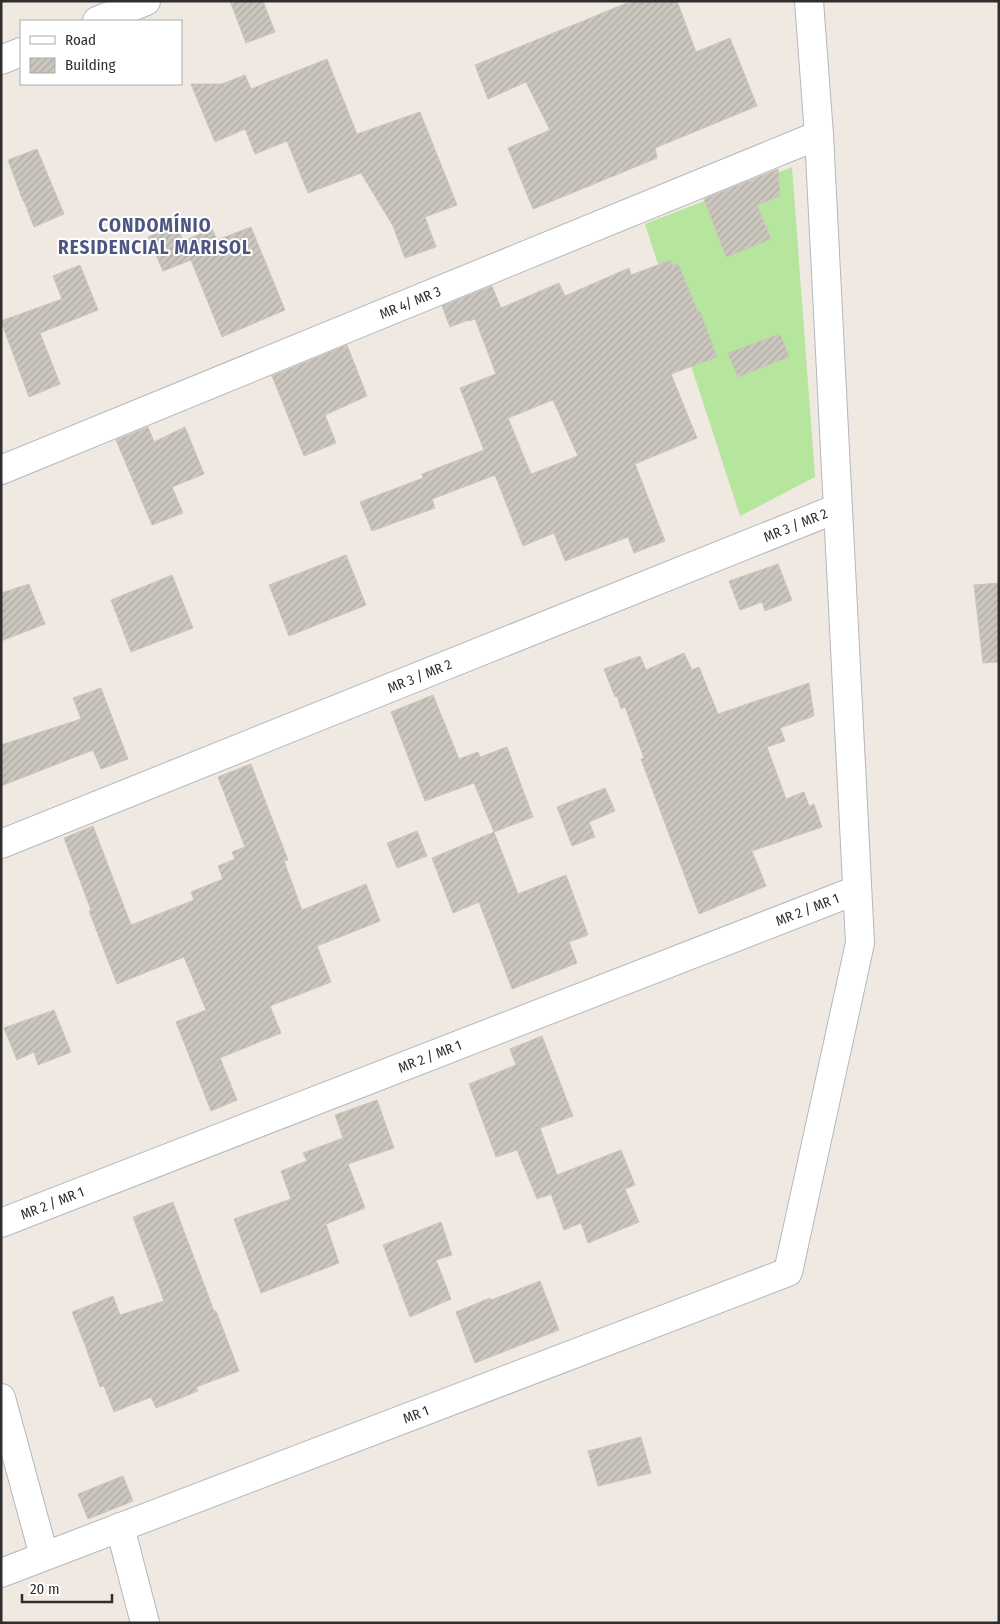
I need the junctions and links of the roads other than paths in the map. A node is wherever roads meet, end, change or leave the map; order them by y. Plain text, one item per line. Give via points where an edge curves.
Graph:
1 (146, 1) edge
2 (809, 1) edge
3 (99, 20) edge
4 (20, 52) edge
5 (1, 60) edge
6 (819, 135) junction
7 (1, 470) edge
8 (838, 508) junction
9 (1, 844) edge
10 (857, 890) junction
11 (1, 1223) edge
12 (1, 1398) edge
13 (120, 1527) junction
14 (44, 1556) junction
15 (1, 1573) edge
16 (145, 1623) edge

1 - 3 street
2 - 6 street
4 - 5 street
6 - 7 street, MR 4/ MR 3
6 - 8 street
8 - 9 street, MR 3 / MR 2
8 - 10 street
10 - 11 street, MR 2 / MR 1
10 - 13 street, MR 1 via 860,943 788,1272
12 - 14 street
13 - 14 street, MR 1
13 - 16 street
14 - 15 street, MR 1

